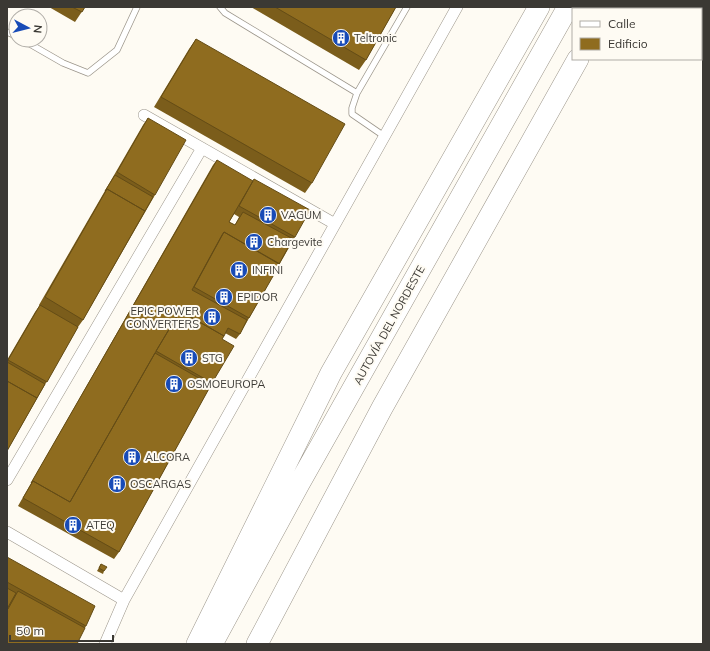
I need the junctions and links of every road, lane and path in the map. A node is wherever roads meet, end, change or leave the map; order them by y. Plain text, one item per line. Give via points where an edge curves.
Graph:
1 (137, 7) edge
2 (220, 7) edge
3 (407, 7) edge
4 (457, 7) edge
5 (539, 7) edge
6 (568, 7) edge
7 (37, 48) edge
8 (577, 60) edge
9 (357, 93) junction
10 (144, 115) dead end
11 (384, 136) junction
12 (202, 148) junction
13 (335, 224) junction
14 (7, 480) edge
15 (7, 532) edge
16 (124, 600) junction
17 (105, 644) edge
18 (197, 644) edge
19 (212, 644) edge
20 (257, 644) edge

1 - 7 lane via 117,50 88,73 63,63
2 - 9 lane via 225,13
3 - 9 lane
4 - 11 street
5 - 18 highway via 310,412
6 - 19 highway, AUTOVÍA DEL NORDESTE via 299,484
8 - 20 highway via 382,408
9 - 11 lane via 352,114
10 - 12 street
11 - 13 street
12 - 13 street
12 - 14 street
13 - 16 street
15 - 16 street
16 - 17 street

